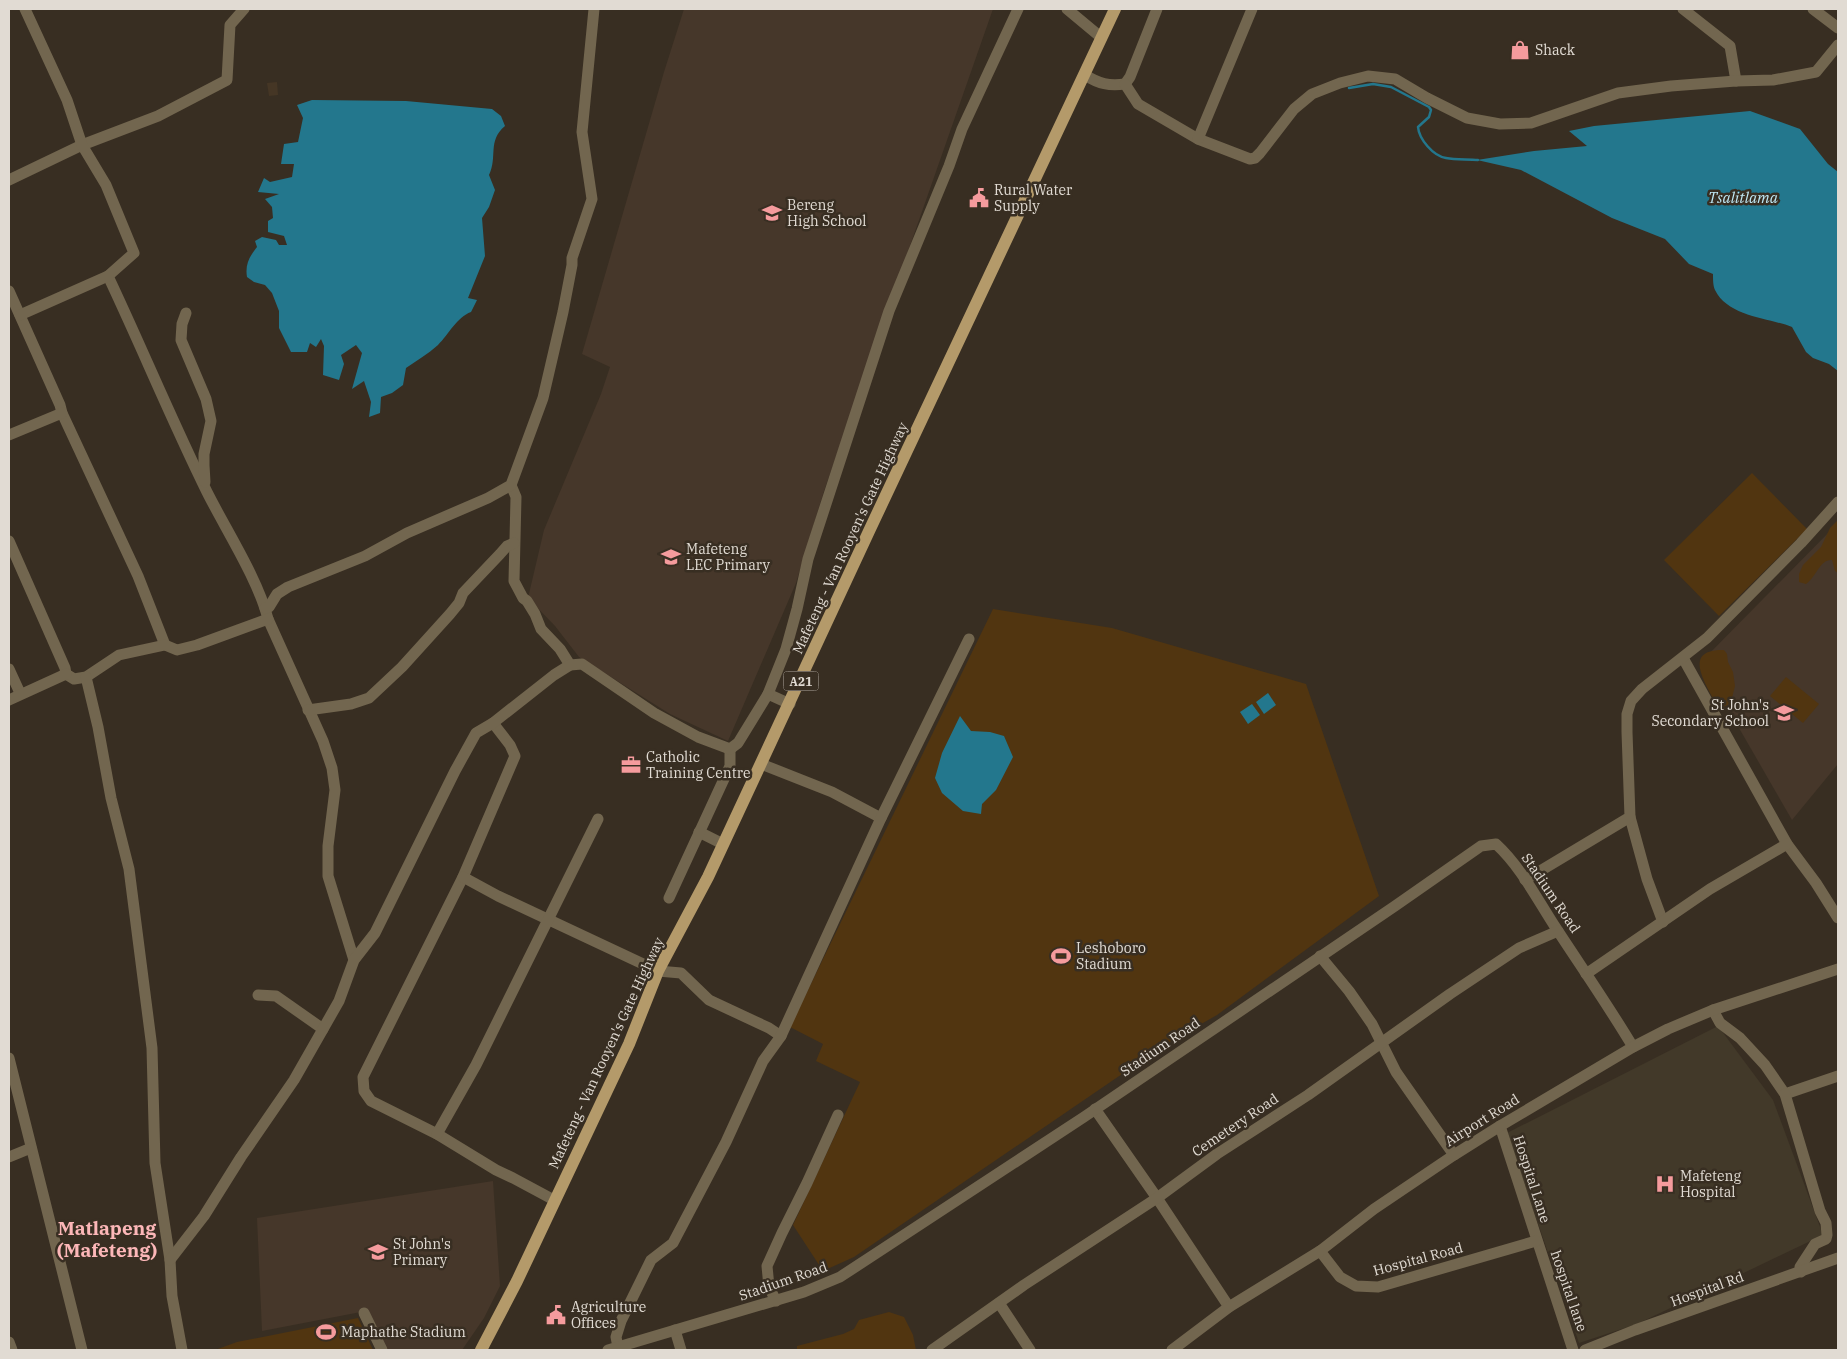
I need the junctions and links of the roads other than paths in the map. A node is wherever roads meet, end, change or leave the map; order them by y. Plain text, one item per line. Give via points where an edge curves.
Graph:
1 (25, 9) edge
2 (244, 9) edge
3 (594, 9) edge
4 (1018, 9) edge
5 (1067, 9) edge
6 (1115, 9) edge
7 (1157, 9) edge
8 (1252, 9) edge
9 (1683, 9) edge
10 (1813, 9) edge
11 (1838, 28) edge
12 (1102, 36) junction
13 (1838, 45) edge
14 (1085, 75) junction
15 (1736, 81) junction
16 (1125, 84) junction
17 (1198, 139) junction
18 (82, 145) junction
19 (9, 180) edge
20 (108, 276) junction
21 (9, 291) edge
22 (186, 313) dead end
23 (20, 315) junction
24 (62, 413) junction
25 (9, 436) edge
26 (511, 485) junction
27 (206, 491) junction
28 (1838, 502) edge
29 (9, 541) edge
30 (514, 543) junction
31 (266, 614) junction
32 (969, 639) dead end
33 (165, 645) junction
34 (1683, 658) junction
35 (570, 665) junction
36 (9, 669) edge
37 (66, 674) junction
38 (86, 677) junction
39 (20, 693) junction
40 (768, 694) junction
41 (9, 700) edge
42 (790, 704) junction
43 (308, 710) junction
44 (493, 723) junction
45 (730, 749) junction
46 (761, 764) junction
47 (1630, 817) junction
48 (881, 818) junction
49 (598, 819) dead end
50 (699, 832) junction
51 (723, 844) junction
52 (1787, 844) junction
53 (463, 877) junction
54 (1525, 880) junction
55 (669, 898) dead end
56 (1838, 918) edge
57 (549, 920) junction
58 (1663, 922) junction
59 (1558, 931) junction
60 (1320, 956) junction
61 (354, 960) junction
62 (1838, 969) edge
63 (658, 971) junction
64 (1586, 974) junction
65 (258, 995) dead end
66 (1712, 1010) junction
67 (323, 1029) junction
68 (781, 1036) junction
69 (1382, 1041) junction
70 (1633, 1047) junction
71 (9, 1058) edge
72 (1838, 1076) edge
73 (1785, 1094) junction
74 (1095, 1109) junction
75 (838, 1115) dead end
76 (1500, 1126) junction
77 (436, 1134) junction
78 (31, 1148) junction
79 (1454, 1155) junction
80 (9, 1157) edge
81 (1157, 1198) junction
82 (554, 1200) junction
83 (1536, 1241) junction
84 (1320, 1251) junction
85 (1838, 1258) edge
86 (170, 1260) junction
87 (1801, 1272) junction
88 (776, 1301) junction
89 (999, 1304) junction
90 (1229, 1307) junction
91 (364, 1313) dead end
92 (675, 1330) junction
93 (9, 1342) edge
94 (613, 1349) edge
95 (12, 1350) edge
96 (82, 1350) edge
97 (182, 1350) edge
98 (382, 1350) edge
99 (481, 1350) edge
100 (681, 1350) edge
101 (932, 1350) edge
102 (1030, 1350) edge
103 (1172, 1350) edge
104 (1573, 1350) edge
105 (1586, 1350) edge

1 - 18 street via 67,100
2 - 18 street via 230,26 227,80 158,116
3 - 26 street via 582,132 592,199 572,258 563,312 542,398
4 - 40 street via 962,129 889,311 808,559 786,649
5 - 12 street
6 - 12 main road, Mafeteng - Van Rooyen's Gate Highway / A21
7 - 16 street
8 - 17 street
9 - 15 street via 1730,46
10 - 11 street
12 - 14 main road, Mafeteng - Van Rooyen's Gate Highway / A21
13 - 15 street via 1816,72 1773,80
14 - 16 street via 1110,86
14 - 42 main road, Mafeteng - Van Rooyen's Gate Highway / A21
15 - 17 street via 1618,94 1531,124 1500,124 1467,118 1395,79 1368,76 1312,94 1294,110 1255,158 1240,156
16 - 17 street via 1138,104
18 - 19 street
18 - 20 street via 106,185 134,253
20 - 23 street
20 - 27 street
21 - 23 street
22 - 27 street via 181,340 206,399 211,421 204,465
23 - 24 street
24 - 25 street
24 - 33 street via 138,576
26 - 30 street via 516,497
26 - 31 street via 407,532 365,556 288,587 277,594
27 - 31 street
28 - 34 street via 1707,638
29 - 37 street
30 - 35 street via 514,581 541,629
30 - 43 street via 507,546 475,580 450,614 369,698
31 - 33 street via 197,645 177,650
31 - 43 street
32 - 48 street
33 - 38 street via 119,655
34 - 47 street via 1631,701 1627,714
34 - 52 street
35 - 44 street
35 - 45 street via 582,664 654,713 698,737
36 - 39 street
37 - 38 street via 74,680
37 - 39 street
38 - 86 street via 129,870 152,1048 155,1163
39 - 41 street
40 - 42 street
40 - 45 street via 738,743
42 - 46 main road, Mafeteng - Van Rooyen's Gate Highway / A21
43 - 61 street via 332,768 335,790 328,876
44 - 53 street via 515,756
44 - 61 street via 476,733 375,933
45 - 50 street via 730,766
46 - 48 street via 832,792
46 - 51 main road, Mafeteng - Van Rooyen's Gate Highway / A21
47 - 54 street
47 - 58 street
48 - 68 street
49 - 57 street
50 - 51 street
50 - 55 street
51 - 63 main road, Mafeteng - Van Rooyen's Gate Highway / A21
52 - 56 street
52 - 58 street via 1710,889
53 - 57 street
53 - 77 street via 363,1077 364,1091 370,1101
54 - 59 street, Stadium Road
54 - 60 street, Stadium Road via 1496,844 1481,846
57 - 63 street
57 - 77 street via 476,1065
58 - 64 street
59 - 64 street, Stadium Road
59 - 69 street, Cemetery Road via 1519,948
60 - 69 street via 1349,991
60 - 74 street, Stadium Road
61 - 67 street via 340,1001
62 - 66 street, Airport Road
63 - 68 street via 681,972 709,1000
63 - 82 main road, Mafeteng - Van Rooyen's Gate Highway / A21 via 629,1044
64 - 70 street, Stadium Road
65 - 67 street via 276,996
66 - 70 street, Airport Road
66 - 73 street via 1720,1023 1740,1038 1765,1065
67 - 86 street via 294,1080 204,1216
68 - 94 street via 763,1061 726,1142 673,1243 651,1260 621,1322
69 - 79 street via 1396,1072
69 - 81 street, Cemetery Road
70 - 76 street, Airport Road
71 - 78 street
72 - 73 street
73 - 87 street via 1827,1227 1826,1239 1815,1244 1800,1267
74 - 81 street
74 - 88 street, Stadium Road via 840,1277
75 - 88 street via 767,1266 769,1287
76 - 79 street, Airport Road
76 - 83 street, Hospital Lane
77 - 82 street
78 - 80 street
78 - 96 street
79 - 84 street, Airport Road via 1374,1209
81 - 89 street, Cemetery Road via 1024,1284
81 - 90 street
82 - 99 main road, Mafeteng - Van Rooyen's Gate Highway / A21
83 - 84 street, Hospital Road via 1378,1287 1356,1286 1340,1276
83 - 104 street, hospital lane
84 - 90 street, Airport Road
85 - 87 street, Hospital Rd
86 - 97 street via 172,1296
87 - 105 street, Hospital Rd
88 - 92 street, Stadium Road
89 - 101 street, Cemetery Road
89 - 102 street
90 - 103 street, Airport Road
91 - 98 street
92 - 94 street, Stadium Road
92 - 100 street
93 - 95 street

